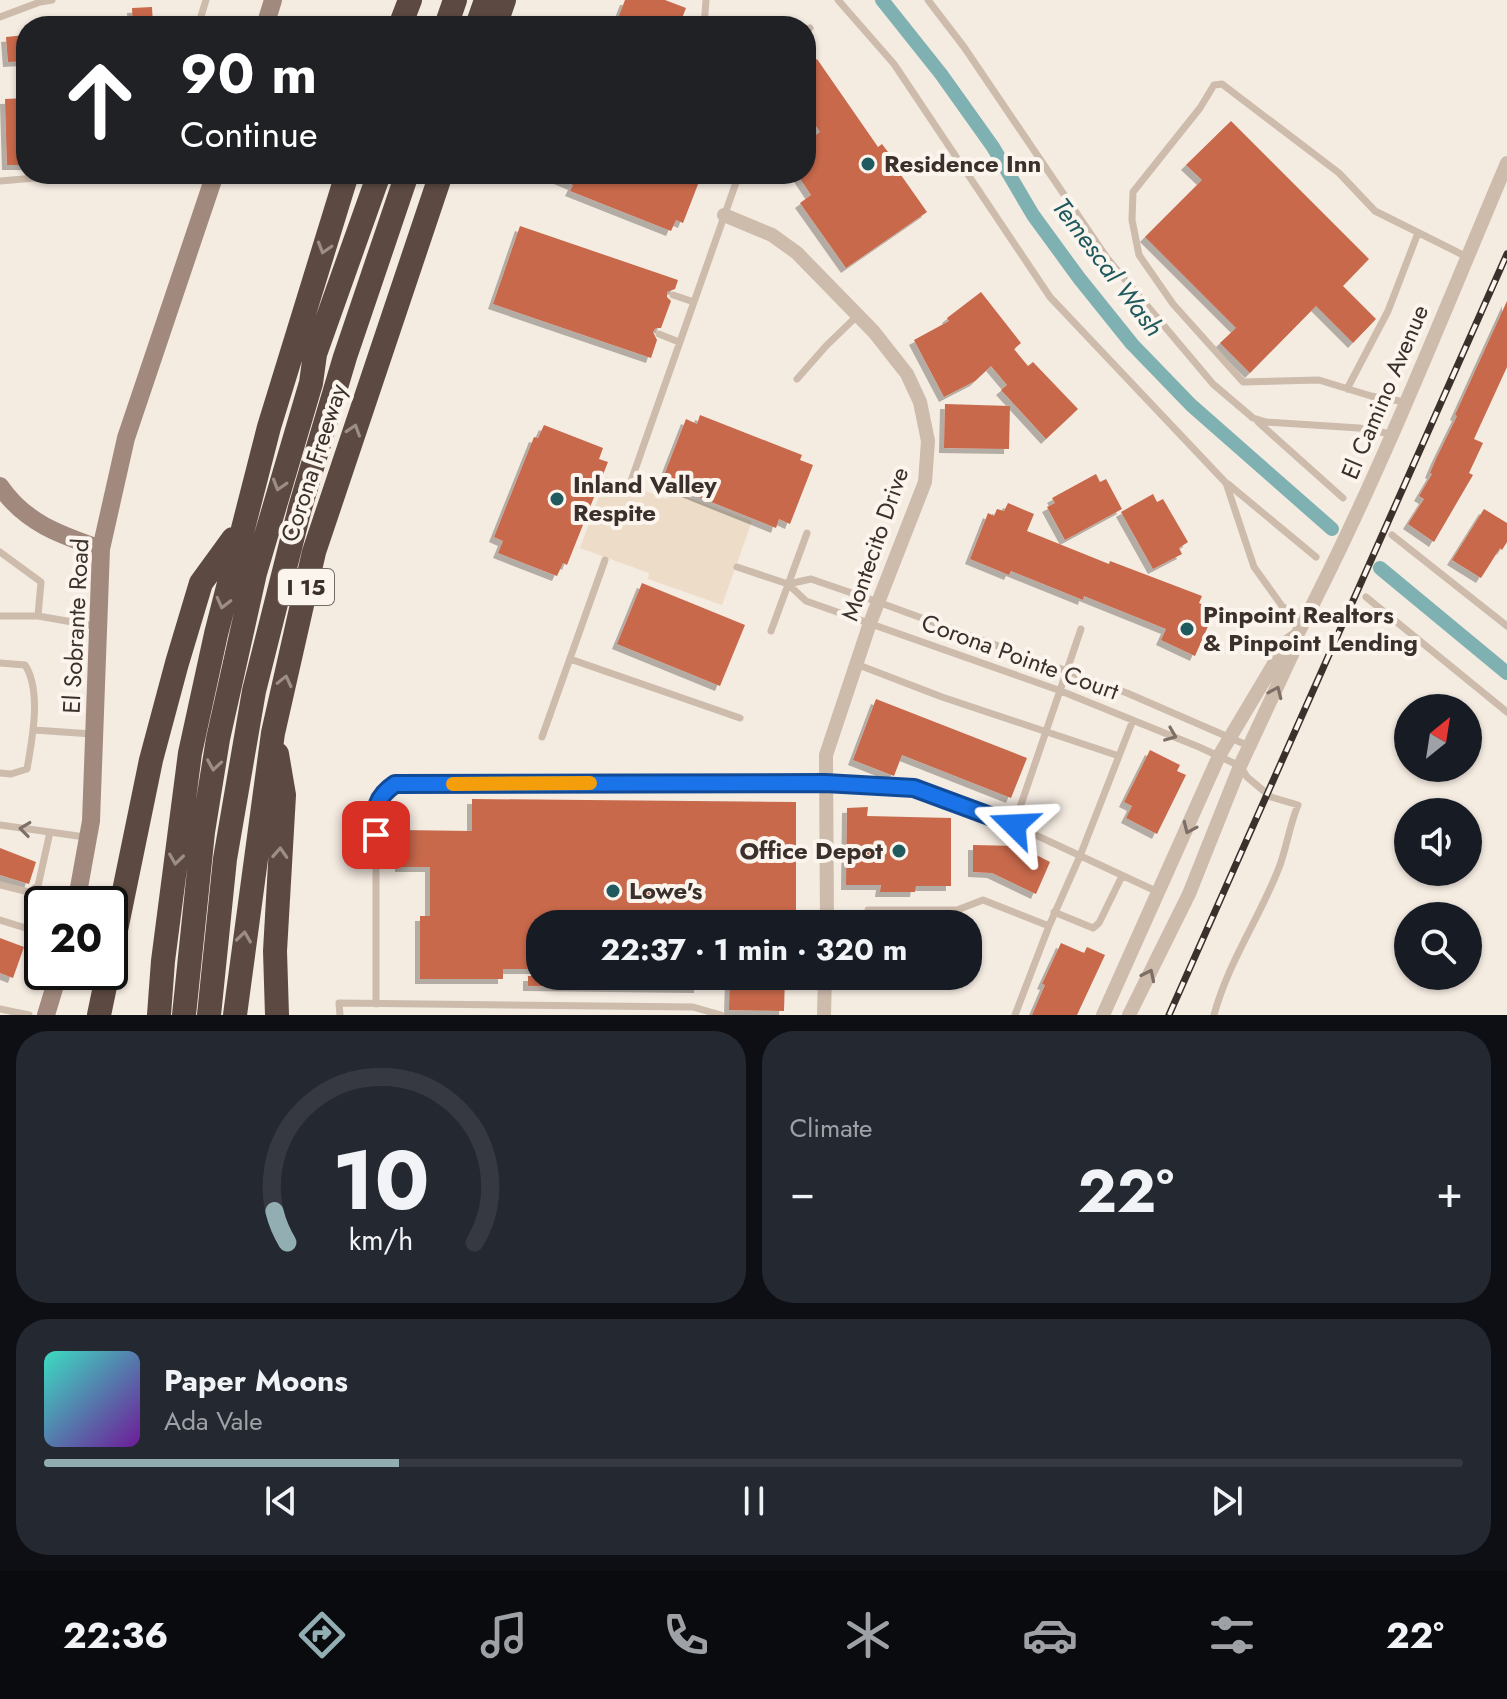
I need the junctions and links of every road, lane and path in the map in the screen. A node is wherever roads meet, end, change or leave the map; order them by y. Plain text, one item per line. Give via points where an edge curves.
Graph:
1 (52, 0) edge
2 (838, 0) edge
3 (928, 0) edge
4 (0, 17) edge
5 (1507, 163) edge
6 (212, 184) edge
7 (344, 184) edge
8 (375, 184) edge
9 (389, 184) edge
10 (403, 184) edge
11 (418, 184) edge
12 (438, 184) edge
13 (735, 184) edge
14 (724, 215) junction
15 (1418, 233) junction
16 (1467, 257) junction
17 (673, 295) dead end
18 (694, 302) junction
19 (858, 315) junction
20 (659, 334) dead end
21 (679, 342) junction
22 (797, 379) dead end
23 (311, 383) junction
24 (337, 389) junction
25 (1347, 389) junction
26 (1405, 402) junction
27 (1253, 418) junction
28 (1391, 434) junction
29 (1226, 483) junction
30 (630, 484) dead end
31 (0, 486) edge
32 (1343, 498) dead end
33 (242, 528) junction
34 (807, 533) dead end
35 (1392, 535) dead end
36 (101, 549) junction
37 (0, 552) edge
38 (1316, 557) dead end
39 (605, 560) dead end
40 (737, 567) dead end
41 (788, 584) junction
42 (1366, 597) dead end
43 (878, 602) junction
44 (0, 616) edge
45 (38, 616) junction
46 (870, 623) junction
47 (99, 626) junction
48 (1507, 626) edge
49 (1081, 629) dead end
50 (1300, 629) junction
51 (771, 631) dead end
52 (570, 659) junction
53 (0, 663) edge
54 (856, 664) junction
55 (1069, 671) junction
56 (1061, 691) junction
57 (1507, 712) edge
58 (740, 718) dead end
59 (1133, 720) junction
60 (34, 730) junction
61 (1045, 732) junction
62 (273, 733) junction
63 (94, 734) junction
64 (542, 737) dead end
65 (1229, 737) junction
66 (1251, 747) junction
67 (1119, 756) junction
68 (1219, 756) junction
69 (1240, 766) junction
70 (0, 773) edge
71 (825, 783) junction
72 (0, 825) edge
73 (1014, 825) junction
74 (50, 832) junction
75 (88, 837) junction
76 (1080, 856) junction
77 (1122, 876) junction
78 (0, 885) edge
79 (79, 886) edge
80 (125, 886) edge
81 (1160, 893) junction
82 (827, 910) edge
83 (957, 910) edge
84 (1054, 912) junction
85 (0, 920) edge
86 (1049, 926) junction
87 (24, 927) edge
88 (54, 990) edge
89 (104, 990) edge
90 (825, 990) edge
91 (376, 1004) junction
92 (0, 1009) edge
93 (29, 1015) edge
94 (46, 1015) edge
95 (99, 1015) edge
96 (159, 1015) edge
97 (184, 1015) edge
98 (209, 1015) edge
99 (235, 1015) edge
100 (277, 1015) edge
101 (340, 1015) edge
102 (721, 1015) edge
103 (824, 1015) edge
104 (1015, 1015) edge
105 (1103, 1015) edge
106 (1129, 1015) edge
107 (1214, 1015) edge

1 - 4 lane
2 - 29 lane via 894,64 1050,297
3 - 27 lane via 1107,258 1213,384
5 - 16 street, El Camino Avenue
6 - 36 street, El Sobrante Road via 126,438
7 -> 33 highway, Corona Freeway
8 - 23 highway via 315,354
9 - 23 highway via 326,357
10 - 24 highway
11 - 24 highway via 353,361
62 -> 12 highway, Corona Freeway / I 15 via 314,552
13 - 14 lane
14 - 18 lane
14 - 19 street, Montecito Drive via 772,235 797,253
15 - 16 lane
15 - 25 lane via 1388,311
15 - 25 lane via 1375,211 1339,173 1222,84 1214,85 1133,192 1139,255 1173,304 1243,382 1319,380
16 - 26 street, El Camino Avenue
17 - 18 lane
18 - 21 lane
19 - 22 lane
19 - 43 street, Montecito Drive via 907,374 920,402 928,441 925,482
20 - 21 lane
21 - 30 lane
23 -> 97 highway via 255,573 218,739
24 - 98 highway via 300,508 254,691 225,859
25 - 26 lane
26 - 28 street, El Camino Avenue
27 - 28 lane
27 - 32 lane
28 - 50 street, El Camino Avenue
29 - 38 lane
29 - 50 lane via 1254,567
31 - 36 street via 10,501 51,532
33 - 80 highway via 201,583 151,760
33 -> 96 highway, Corona Freeway via 190,753
34 - 41 lane
35 - 48 lane
36 - 47 street, El Sobrante Road
37 - 45 lane via 41,582
39 - 52 lane
40 - 41 lane
41 - 43 lane, Corona Pointe Court via 811,579
41 - 46 lane, Corona Pointe Court via 806,601
41 - 51 lane
42 - 57 lane
43 - 46 street, Montecito Drive
43 - 55 lane, Corona Pointe Court
44 - 45 lane
45 - 47 lane
46 - 54 street, Montecito Drive
46 - 56 lane, Corona Pointe Court
47 - 63 street, El Sobrante Road
49 - 55 lane
50 - 65 street, El Camino Avenue
66 -> 50 street, El Camino Avenue
52 - 58 lane
52 - 64 lane
53 - 60 lane via 25,665 33,678
54 - 61 lane
54 - 71 street, Montecito Drive via 826,755
55 - 56 lane
55 - 65 lane, Corona Pointe Court
56 - 59 lane, Corona Pointe Court
56 - 61 lane
59 - 67 lane
59 -> 68 lane, Corona Pointe Court
60 - 63 lane
60 - 70 lane via 27,769
61 - 67 lane
61 - 73 lane
99 -> 62 highway, Corona Freeway / I 15
100 -> 62 highway via 275,951 284,795
63 - 75 street, El Sobrante Road
65 - 66 lane, Corona Pointe Court
65 - 68 street, El Camino Avenue
66 - 69 street, El Camino Avenue
67 - 76 lane
68 - 69 lane, Corona Pointe Court
68 -> 81 street, El Camino Avenue
106 -> 69 street, El Camino Avenue via 1189,894
69 - 107 lane via 1271,797 1298,805 1280,864 1221,987
71 - 73 lane via 914,788
71 - 82 street, Montecito Drive
71 - 91 lane via 395,784 376,806
74 -> 72 lane
73 - 76 lane
74 - 75 lane
74 - 78 lane via 38,886 29,892
75 - 79 street, El Sobrante Road
76 - 77 lane
76 - 84 lane
77 - 81 lane
77 - 84 lane via 1093,928
81 - 105 street, El Camino Avenue
83 - 86 lane via 983,900
84 - 86 lane
85 - 87 lane
86 - 104 lane
88 - 94 street
89 - 95 highway
90 - 103 street
91 - 101 lane via 339,1003
91 - 102 lane via 693,1007
92 - 93 lane

